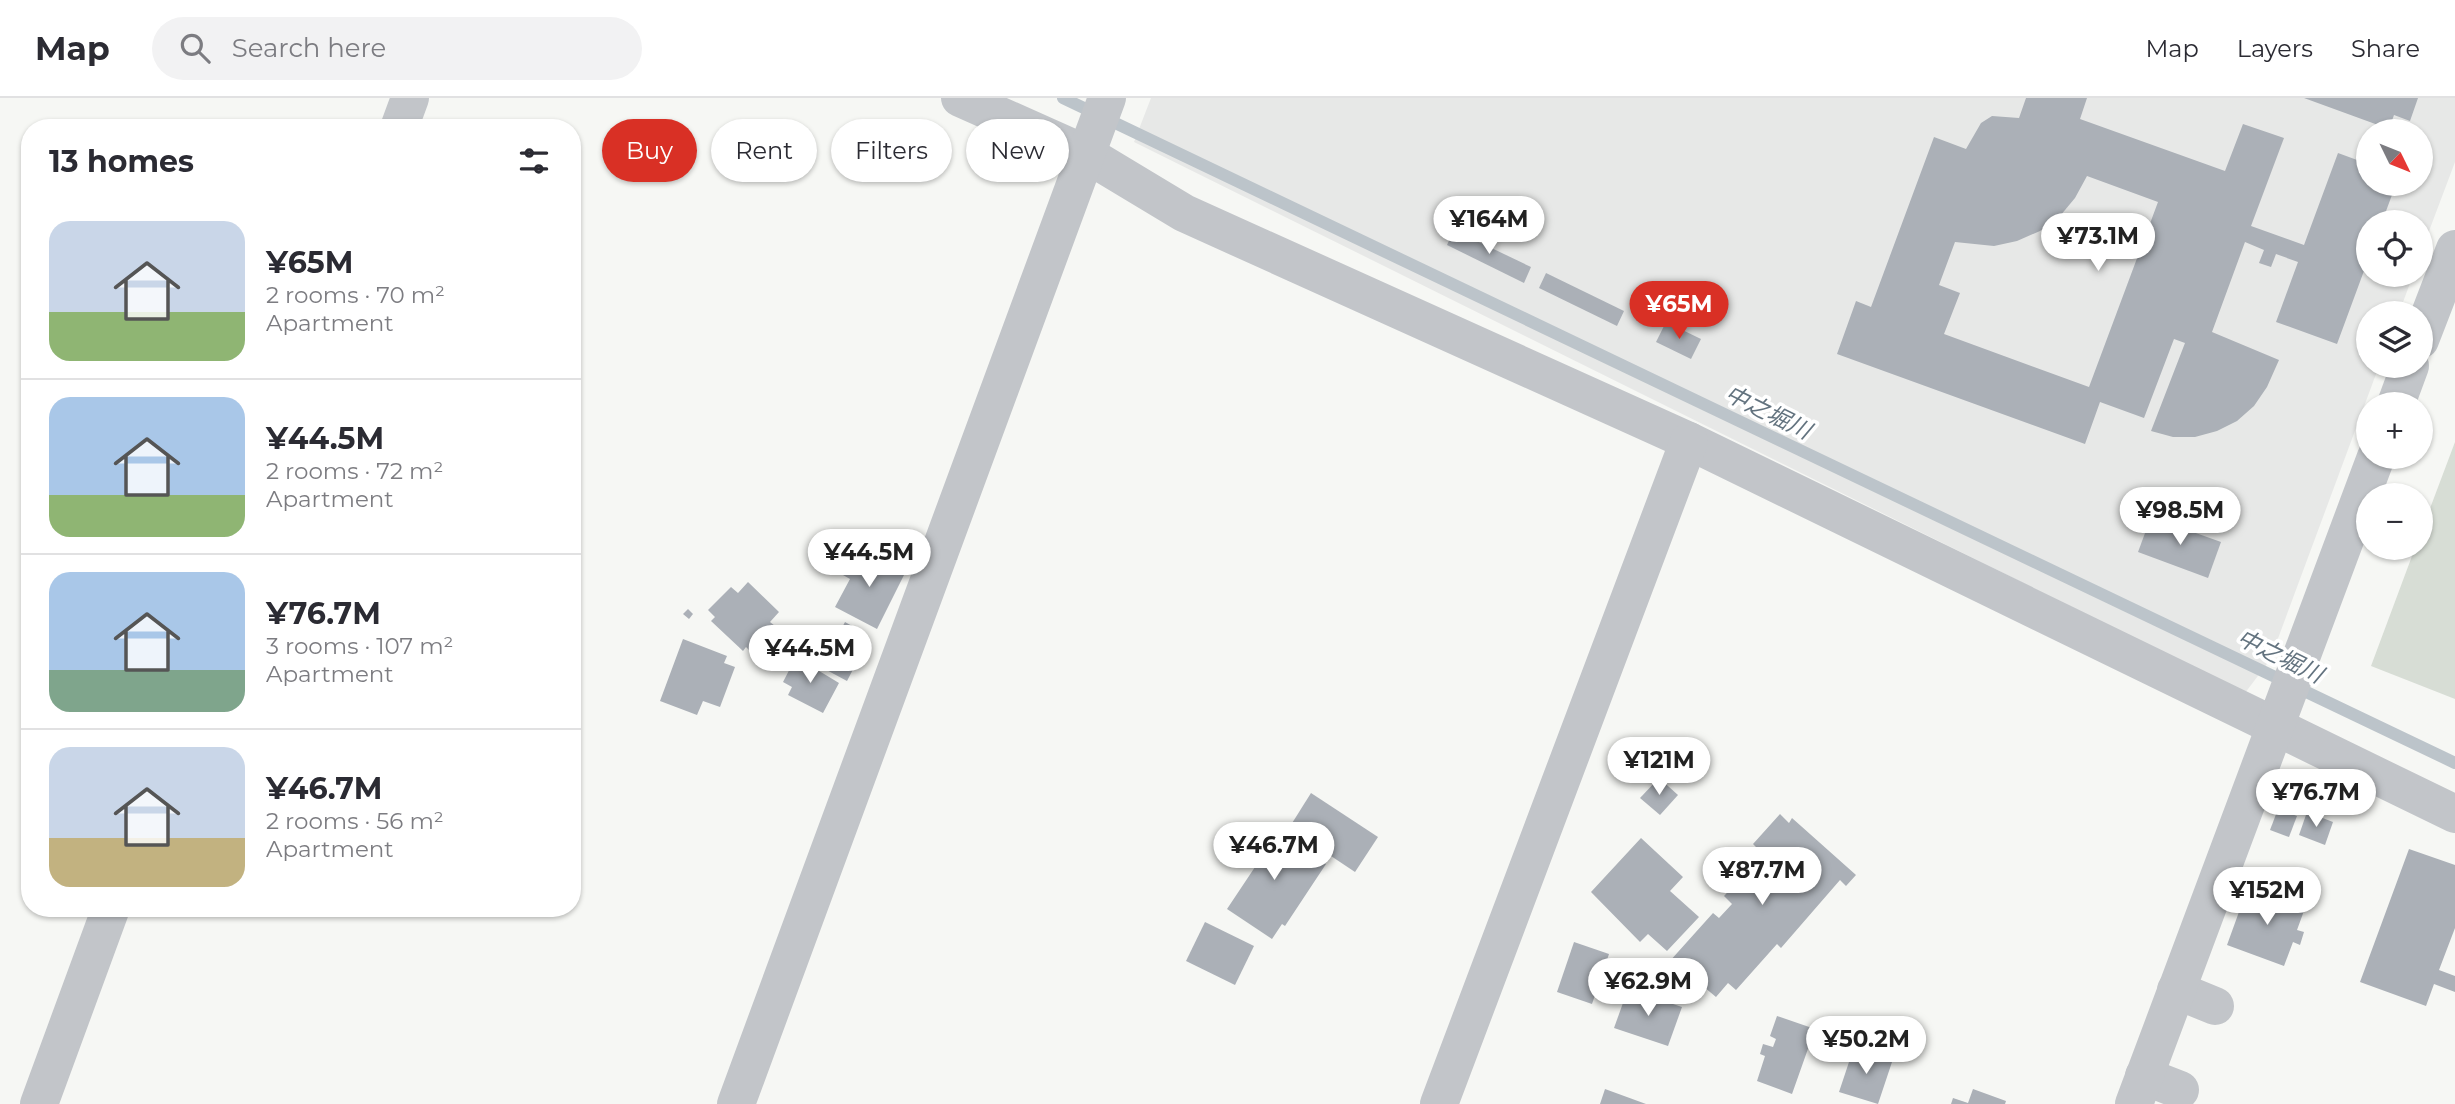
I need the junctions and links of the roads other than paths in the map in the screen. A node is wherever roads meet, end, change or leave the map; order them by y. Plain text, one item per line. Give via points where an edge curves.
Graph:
1 (410, 98) edge
2 (960, 98) edge
3 (1107, 98) edge
4 (402, 119) edge
5 (1086, 154) junction
6 (2455, 249) edge
7 (2433, 306) edge
8 (1689, 441) junction
9 (2371, 469) edge
10 (2274, 723) junction
11 (2455, 814) edge
12 (108, 917) edge
13 (2176, 990) junction
14 (2215, 1006) dead end
15 (2139, 1090) edge
16 (2180, 1090) dead end
17 (39, 1104) edge
18 (736, 1104) edge
19 (1439, 1104) edge

1 - 4 street
2 - 5 street
3 - 5 street
5 - 8 street via 1184,213
5 - 18 street
6 - 7 street
8 - 10 street
8 - 19 street
9 - 10 street
10 - 11 street
10 - 13 street
12 - 17 street
13 - 14 street
13 - 15 street
15 - 16 street

